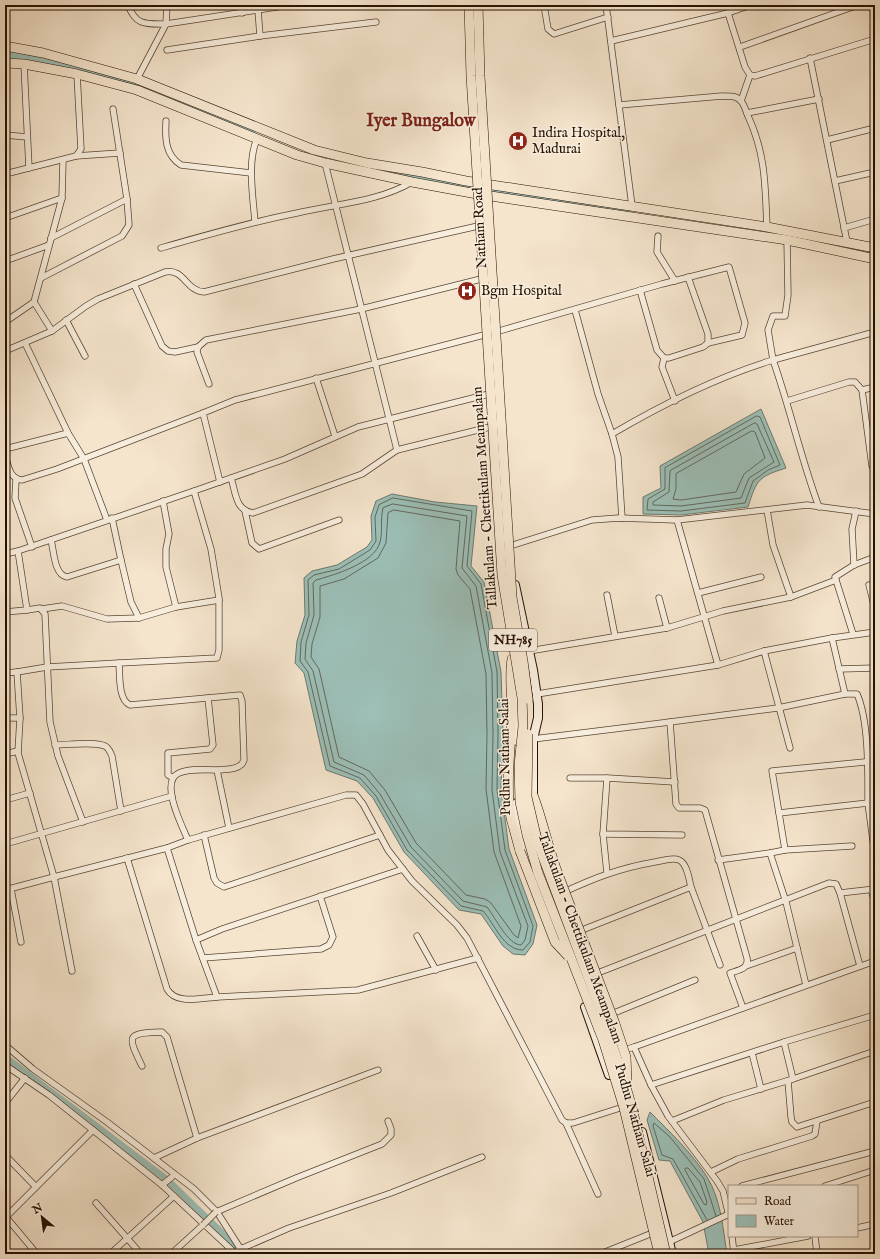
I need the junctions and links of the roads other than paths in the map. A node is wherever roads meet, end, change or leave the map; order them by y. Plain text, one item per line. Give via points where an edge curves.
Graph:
1 (128, 5) edge
2 (167, 5) edge
3 (240, 5) edge
4 (290, 5) edge
5 (468, 5) edge
6 (479, 5) edge
7 (544, 5) edge
8 (606, 5) edge
9 (751, 5) edge
10 (858, 5) edge
11 (871, 5) edge
12 (276, 6) edge
13 (258, 10) junction
14 (242, 13) junction
15 (728, 13) junction
16 (875, 15) edge
17 (608, 16) junction
18 (376, 22) dead end
19 (166, 24) junction
20 (260, 36) junction
21 (875, 39) edge
22 (611, 41) junction
23 (5, 46) edge
24 (740, 47) junction
25 (167, 50) dead end
26 (810, 58) junction
27 (5, 63) edge
28 (24, 64) junction
29 (77, 74) junction
30 (750, 75) junction
31 (137, 79) junction
32 (819, 100) junction
33 (741, 101) junction
34 (619, 105) junction
35 (113, 109) dead end
36 (747, 113) junction
37 (166, 121) dead end
38 (875, 128) edge
39 (5, 135) edge
40 (27, 138) junction
41 (258, 139) junction
42 (827, 140) junction
43 (120, 153) junction
44 (76, 156) junction
45 (63, 160) junction
46 (325, 163) junction
47 (29, 168) junction
48 (875, 172) edge
49 (251, 173) junction
50 (5, 174) edge
51 (835, 181) junction
52 (412, 182) junction
53 (476, 182) junction
54 (491, 184) junction
55 (477, 194) junction
56 (491, 196) junction
57 (62, 198) junction
58 (127, 199) junction
59 (335, 204) junction
60 (632, 206) junction
61 (5, 218) edge
62 (875, 219) edge
63 (255, 222) junction
64 (478, 226) junction
65 (767, 227) junction
66 (844, 228) junction
67 (658, 236) dead end
68 (788, 236) junction
69 (51, 238) junction
70 (846, 242) junction
71 (49, 245) junction
72 (161, 248) dead end
73 (875, 248) edge
74 (349, 255) junction
75 (875, 259) edge
76 (5, 261) edge
77 (688, 277) junction
78 (41, 278) junction
79 (482, 280) junction
80 (675, 280) junction
81 (134, 284) junction
82 (640, 290) junction
83 (34, 302) junction
84 (361, 309) junction
85 (575, 310) junction
86 (66, 320) junction
87 (5, 322) edge
88 (52, 331) junction
89 (499, 331) junction
90 (875, 332) edge
91 (485, 334) junction
92 (25, 343) junction
93 (708, 343) junction
94 (198, 346) junction
95 (5, 351) edge
96 (85, 356) dead end
97 (664, 358) junction
98 (773, 360) junction
99 (375, 364) junction
100 (316, 378) junction
101 (209, 384) dead end
102 (875, 387) edge
103 (862, 390) junction
104 (489, 394) junction
105 (674, 401) junction
106 (787, 401) junction
107 (203, 413) junction
108 (389, 419) junction
109 (490, 427) junction
110 (68, 433) junction
111 (612, 434) junction
112 (336, 436) junction
113 (5, 449) edge
114 (397, 450) junction
115 (5, 454) edge
116 (84, 458) junction
117 (872, 466) dead end
118 (231, 478) junction
119 (16, 480) junction
120 (220, 482) junction
121 (194, 491) junction
122 (163, 501) junction
123 (819, 507) junction
124 (767, 510) junction
125 (856, 511) junction
126 (245, 512) junction
127 (875, 514) edge
128 (622, 518) junction
129 (109, 519) junction
130 (340, 520) dead end
131 (677, 520) junction
132 (51, 540) junction
133 (32, 546) junction
134 (512, 546) junction
135 (498, 550) junction
136 (18, 551) junction
137 (5, 554) edge
138 (875, 557) edge
139 (121, 560) junction
140 (854, 565) junction
141 (500, 576) joint
142 (761, 576) dead end
143 (836, 580) junction
144 (870, 585) dead end
145 (698, 593) junction
146 (607, 595) dead end
147 (791, 597) junction
148 (659, 598) dead end
149 (219, 600) junction
150 (176, 606) junction
151 (42, 609) junction
152 (875, 609) edge
153 (27, 610) junction
154 (5, 612) edge
155 (704, 617) junction
156 (139, 618) junction
157 (667, 628) junction
158 (875, 632) edge
159 (853, 634) junction
160 (615, 636) junction
161 (832, 638) junction
162 (529, 651) junction
163 (764, 651) junction
164 (512, 659) junction
165 (119, 663) junction
166 (718, 665) junction
167 (47, 666) junction
168 (875, 668) edge
169 (839, 669) junction
170 (17, 672) junction
171 (5, 673) edge
172 (537, 694) junction
173 (845, 694) junction
174 (208, 698) junction
175 (778, 708) junction
176 (5, 718) edge
177 (20, 718) junction
178 (670, 722) junction
179 (534, 737) junction
180 (55, 745) junction
181 (790, 748) dead end
182 (18, 750) junction
183 (5, 754) edge
184 (868, 761) junction
185 (875, 761) edge
186 (217, 770) junction
187 (172, 777) junction
188 (570, 778) dead end
189 (607, 778) junction
190 (675, 782) junction
191 (30, 793) junction
192 (533, 795) junction
193 (172, 796) junction
194 (5, 800) edge
195 (868, 803) junction
196 (121, 811) junction
197 (779, 813) junction
198 (83, 822) junction
199 (229, 828) junction
200 (42, 834) junction
201 (603, 834) junction
202 (380, 835) junction
203 (682, 835) dead end
204 (204, 836) junction
205 (188, 840) junction
206 (5, 844) edge
207 (852, 846) dead end
208 (167, 848) junction
209 (785, 850) junction
210 (770, 853) junction
211 (875, 856) edge
212 (127, 858) junction
213 (718, 860) junction
214 (402, 869) junction
215 (607, 873) junction
216 (54, 877) junction
217 (691, 887) junction
218 (8, 889) edge
219 (873, 889) edge
220 (562, 893) junction
221 (840, 893) junction
222 (320, 896) junction
223 (786, 902) junction
224 (875, 903) edge
225 (735, 919) junction
226 (707, 930) junction
227 (577, 932) junction
228 (416, 936) dead end
229 (196, 940) junction
230 (22, 942) dead end
231 (797, 948) junction
232 (203, 958) junction
233 (478, 958) junction
234 (571, 960) junction
235 (875, 961) edge
236 (720, 965) dead end
237 (746, 966) junction
238 (860, 966) junction
239 (436, 970) junction
240 (72, 971) dead end
241 (593, 975) junction
242 (695, 980) dead end
243 (806, 985) junction
244 (217, 997) junction
245 (743, 1008) junction
246 (609, 1015) junction
247 (875, 1015) edge
248 (784, 1042) junction
249 (5, 1045) edge
250 (634, 1047) junction
251 (875, 1051) edge
252 (620, 1052) junction
253 (752, 1053) junction
254 (5, 1065) edge
255 (142, 1066) dead end
256 (378, 1070) dead end
257 (25, 1078) junction
258 (790, 1080) junction
259 (651, 1085) junction
260 (761, 1089) junction
261 (628, 1095) junction
262 (875, 1102) edge
263 (5, 1103) edge
264 (620, 1108) junction
265 (388, 1121) dead end
266 (672, 1121) junction
267 (817, 1121) junction
268 (566, 1123) junction
269 (93, 1130) junction
270 (198, 1138) junction
271 (875, 1151) edge
272 (5, 1155) edge
273 (482, 1157) dead end
274 (154, 1158) junction
275 (875, 1170) edge
276 (711, 1172) junction
277 (172, 1177) dead end
278 (164, 1184) junction
279 (746, 1185) edge
280 (827, 1185) edge
281 (36, 1187) junction
282 (726, 1190) edge
283 (598, 1194) dead end
284 (174, 1196) junction
285 (96, 1202) dead end
286 (728, 1207) edge
287 (217, 1212) junction
288 (728, 1215) edge
289 (6, 1217) edge
290 (875, 1224) edge
291 (858, 1228) edge
292 (650, 1234) junction
293 (732, 1237) edge
294 (803, 1237) edge
295 (815, 1237) edge
296 (127, 1239) junction
297 (669, 1242) junction
298 (237, 1252) edge
299 (734, 1252) edge
300 (37, 1254) edge
301 (110, 1254) edge
302 (141, 1254) edge
303 (171, 1254) edge
304 (600, 1254) edge
305 (655, 1254) edge
306 (659, 1254) edge
307 (666, 1254) edge
308 (672, 1254) edge
309 (817, 1254) edge

1 - 19 street via 131,14 138,21 145,24
2 - 19 street
3 - 14 street
4 - 12 street
5 - 53 main road, Natham Road via 468,72
5 - 234 main road, Tallakulam - Chettikulam Meampalam / NH785, bridge via 502,575 522,698 520,802 538,873
6 - 54 main road, Natham Road
6 - 261 main road, Tallakulam - Chettikulam Meampalam / NH785, bridge via 479,64 512,598 528,694 527,797 538,844 600,1009
7 - 17 street via 548,29 554,34
8 - 17 street
9 - 15 street
10 - 24 street
11 - 16 street
12 - 13 street
13 - 14 street
13 - 20 street
14 - 19 street
15 - 22 street
15 - 24 street
17 - 22 street
18 - 20 street
19 - 31 street
20 - 25 street
21 - 26 street
22 - 34 street
23 - 31 main road via 42,53
24 - 30 street via 745,67
26 - 30 street via 755,76
26 - 32 street
27 - 28 main road
28 - 29 main road
28 - 40 street
29 - 41 main road via 137,90
29 - 44 street via 82,140 81,149
30 - 33 street
31 - 53 main road via 314,150 367,164
32 - 36 street
32 - 42 street
33 - 34 street via 734,96 722,96
33 - 36 street
34 - 60 street
35 - 43 street
36 - 65 street via 760,148 764,169
37 - 49 street via 170,155 181,165
38 - 42 street
39 - 40 street
40 - 47 street
41 - 46 main road
41 - 49 street
42 - 51 street
43 - 44 street
43 - 58 street
44 - 45 street
45 - 47 street
45 - 57 street
46 - 52 main road
46 - 59 street
47 - 50 street
48 - 51 street
49 - 63 street
51 - 66 street
52 - 55 main road
52 - 59 street via 390,193
53 - 54 main road
53 - 55 main road, Natham Road
54 - 56 main road, Natham Road
54 - 60 main road
55 - 56 main road
55 - 64 main road, Natham Road
56 - 68 main road
56 - 89 main road, Natham Road
57 - 61 street
57 - 69 street
58 - 69 street
58 - 78 street via 129,226 122,236
59 - 63 street
59 - 74 street
60 - 65 main road
62 - 66 street
63 - 72 street
64 - 74 street
64 - 79 main road, Natham Road
65 - 68 main road
66 - 70 street
67 - 80 street via 657,252
68 - 70 main road
68 - 75 main road
68 - 98 street via 788,295 785,316 773,316 768,330
69 - 71 street
70 - 73 main road
71 - 76 street
71 - 78 street
74 - 81 street via 204,292 192,290 180,273 172,270
74 - 84 street
77 - 80 street
77 - 93 street via 708,334
77 - 93 street via 729,268 745,323 742,335
78 - 83 street
79 - 84 street
79 - 91 main road, Natham Road
80 - 82 street
81 - 86 street via 98,299
81 - 94 street via 162,346 168,351 175,352
82 - 85 street
82 - 97 street via 657,350
83 - 87 street
83 - 88 street
84 - 94 street via 206,340
84 - 99 street
85 - 89 street
85 - 111 street
86 - 88 street
86 - 96 street
88 - 92 street
89 - 91 street
89 - 134 main road, Natham Road
90 - 98 street
91 - 99 street
91 - 104 main road, Natham Road
92 - 95 street
92 - 110 street
93 - 97 street via 703,347
94 - 101 street via 198,358
97 - 105 street via 662,367
98 - 105 street via 747,368
98 - 106 street
99 - 100 street
99 - 108 street
100 - 107 street via 234,400
100 - 112 street
102 - 103 street
103 - 106 street via 855,382 849,382
103 - 117 street
104 - 108 street
104 - 109 main road, Natham Road
105 - 111 street
106 - 123 street
107 - 116 street
107 - 120 street
108 - 112 street
108 - 114 street
109 - 114 street
109 - 135 main road, Natham Road
110 - 113 street
110 - 116 street
111 - 128 street via 618,464
112 - 118 street via 285,459
114 - 126 street via 362,474 253,513
115 - 119 street via 10,471
116 - 119 street via 29,478
116 - 129 street
118 - 120 street
118 - 126 street via 239,505
119 - 133 street via 15,498
120 - 121 street
121 - 122 street
121 - 149 street via 211,549
122 - 129 street
122 - 150 street via 169,534 166,567
123 - 124 street via 807,505
123 - 125 street
124 - 131 street
124 - 147 street via 773,545
125 - 127 street
125 - 140 street via 852,529
126 - 130 street via 252,543 259,550
128 - 131 street
128 - 134 street via 592,520
129 - 132 street
129 - 139 street
131 - 145 street
132 - 133 street
132 - 139 street via 58,571 63,576 67,577
133 - 136 street
134 - 135 street
134 - 162 main road, Natham Road via 515,589
135 - 141 main road, Natham Road
136 - 137 street
136 - 153 street
138 - 140 street
139 - 156 street via 131,602
140 - 143 street via 835,577
141 - 164 main road, Pudhu Natham Salai
142 - 145 street
143 - 147 street
143 - 159 street
144 - 152 street
145 - 155 street
146 - 160 street
147 - 155 street
148 - 157 street
149 - 150 street
149 - 165 street via 220,650 217,658
150 - 156 street
151 - 153 street
151 - 156 street via 62,606 107,619
151 - 167 street via 45,614
153 - 154 street
155 - 157 street
155 - 166 street
157 - 160 street
158 - 159 street
159 - 161 street
160 - 162 street
161 - 163 street
161 - 169 street
162 - 172 main road, Natham Road
163 - 166 street
163 - 175 street
164 - 234 main road, bridge via 509,676 512,698 509,753 511,818 520,851 555,942
164 - 264 main road, Pudhu Natham Salai via 518,696 516,797 519,823 533,873 573,973
165 - 167 street
165 - 174 street via 124,700 130,705
166 - 172 street
167 - 170 street
167 - 180 street via 50,722
168 - 169 street
169 - 173 street
170 - 171 street
170 - 177 street
172 - 179 main road, Natham Road via 538,718
173 - 175 street
173 - 184 street via 856,694 859,699
174 - 186 street via 240,695 242,701 244,760 232,769
174 - 187 street via 213,746 210,749 168,753 168,775
175 - 178 street
175 - 181 street
176 - 177 street
177 - 182 street
178 - 179 street
178 - 190 street
179 - 192 main road, Pudhu Natham Salai
180 - 196 street via 98,744 109,750
180 - 198 street
182 - 183 street
182 - 191 street
184 - 185 street
184 - 195 street
184 - 197 street via 772,771
186 - 187 street via 184,771
186 - 199 street
187 - 193 street
188 - 189 street
189 - 190 street
189 - 201 street
190 - 213 street via 675,799 680,808 705,810
191 - 194 street
191 - 200 street
192 - 220 main road, Pudhu Natham Salai via 546,852
192 - 261 main road, bridge via 549,850 626,1057
193 - 196 street
193 - 205 street
195 - 197 street
195 - 211 street
196 - 198 street
197 - 209 street
198 - 200 street
199 - 202 street via 351,794 359,798
199 - 204 street
200 - 206 street
200 - 216 street
201 - 203 street
201 - 215 street
202 - 204 street via 224,887 214,878
202 - 214 street
204 - 205 street
205 - 208 street
207 - 209 street
208 - 212 street
208 - 229 street
209 - 210 street
210 - 213 street
210 - 223 street
212 - 216 street
212 - 244 street via 170,996 177,999
213 - 225 street
214 - 222 street
214 - 233 street via 457,925
215 - 217 street via 678,860 683,863
215 - 220 street
216 - 218 street
216 - 240 street
217 - 226 street
217 - 227 street
218 - 230 street
219 - 221 street
219 - 224 street
220 - 227 main road, Pudhu Natham Salai
221 - 223 street via 836,884 829,883
221 - 238 street
222 - 229 street
222 - 232 street via 333,937 330,945 322,949
223 - 225 street
223 - 231 street
225 - 226 street
225 - 237 street via 747,958
226 - 236 street
226 - 241 street
227 - 241 main road, Pudhu Natham Salai
228 - 239 street
229 - 232 street
231 - 237 street
231 - 243 street
232 - 244 street
233 - 239 street
233 - 268 street via 557,1112
234 - 306 main road, Tallakulam - Chettikulam Meampalam / NH785, bridge via 603,1040 624,1108
235 - 238 street
237 - 245 street via 730,973
238 - 243 street
239 - 244 street via 358,990
241 - 246 main road, Pudhu Natham Salai
242 - 246 street
243 - 245 street
245 - 250 street
246 - 252 main road, Pudhu Natham Salai
247 - 248 street
248 - 253 street
248 - 258 street
249 - 274 street via 33,1069
250 - 252 street
250 - 259 street
251 - 258 street
252 - 297 main road, Pudhu Natham Salai
253 - 259 street
253 - 260 street
254 - 257 street
255 - 270 street via 131,1045 134,1035 164,1033
256 - 270 street
257 - 263 street
257 - 269 street
258 - 260 street
258 - 267 street via 792,1122 801,1127
259 - 266 street
260 - 266 street via 724,1100
261 - 307 main road, Tallakulam - Chettikulam Meampalam / NH785, bridge
262 - 267 street
264 - 268 street via 585,1121
264 - 292 main road, Pudhu Natham Salai
265 - 287 street via 391,1135 382,1144
266 - 276 street
267 - 276 street via 812,1136 738,1159
268 - 283 street
269 - 278 street
269 - 281 street
270 - 274 street
271 - 279 street
272 - 281 street
273 - 298 street via 391,1193 289,1228
274 - 287 street via 194,1189
275 - 280 street
276 - 282 street
277 - 278 street
278 - 284 street
281 - 289 street
282 - 286 street
284 - 296 street
284 - 298 street
285 - 296 street
287 - 298 street
287 - 303 street, bridge
288 - 297 street
289 - 300 street
290 - 291 street
292 - 304 street
292 - 305 main road, Pudhu Natham Salai
293 - 299 street
294 - 299 street
295 - 309 street
296 - 301 street
296 - 302 street
297 - 308 main road, Pudhu Natham Salai

